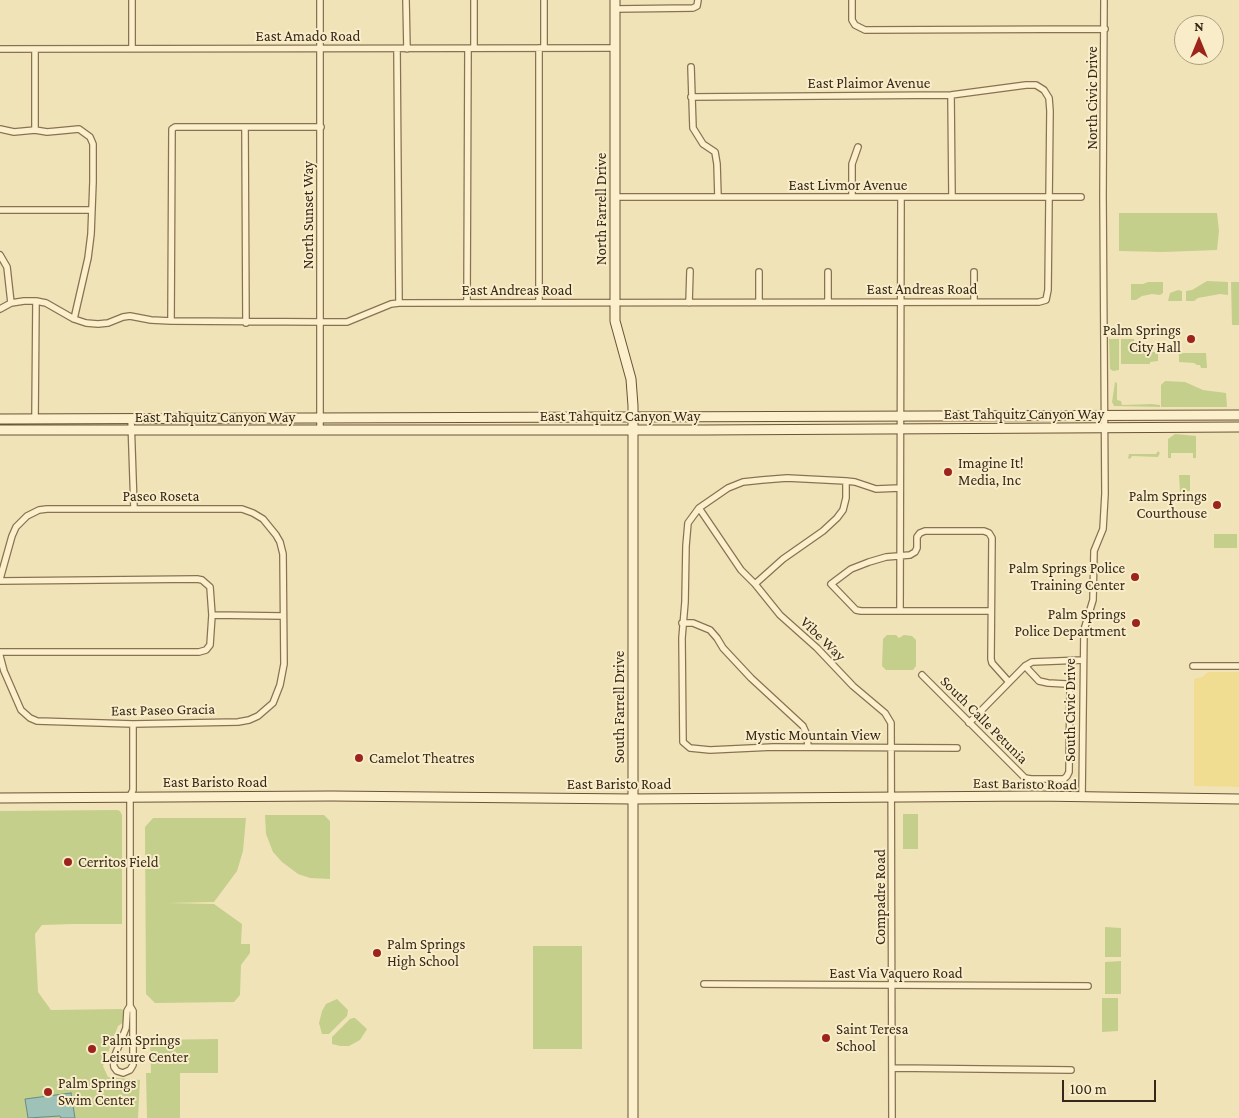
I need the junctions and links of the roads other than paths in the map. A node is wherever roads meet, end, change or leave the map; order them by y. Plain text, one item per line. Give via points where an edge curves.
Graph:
1 (132, 0) edge
2 (320, 0) edge
3 (406, 0) edge
4 (474, 0) edge
5 (544, 0) edge
6 (852, 0) edge
7 (1104, 0) edge
8 (697, 3) edge
9 (615, 4) edge
10 (1105, 29) junction
11 (132, 48) junction
12 (471, 48) junction
13 (541, 48) junction
14 (615, 48) junction
15 (0, 49) edge
16 (36, 49) junction
17 (321, 49) junction
18 (397, 49) junction
19 (407, 49) junction
20 (691, 67) dead end
21 (951, 95) junction
22 (691, 97) junction
23 (245, 127) junction
24 (321, 127) junction
25 (0, 129) edge
26 (36, 130) junction
27 (858, 146) dead end
28 (615, 197) junction
29 (718, 197) junction
30 (852, 197) junction
31 (901, 197) junction
32 (952, 197) junction
33 (1049, 197) junction
34 (1081, 197) dead end
35 (0, 210) edge
36 (92, 210) junction
37 (0, 255) edge
38 (690, 271) dead end
39 (759, 272) dead end
40 (828, 272) dead end
41 (974, 272) dead end
42 (36, 301) junction
43 (467, 302) junction
44 (759, 302) junction
45 (828, 302) junction
46 (900, 302) junction
47 (974, 302) junction
48 (11, 303) junction
49 (399, 303) junction
50 (539, 303) junction
51 (615, 303) junction
52 (689, 303) junction
53 (0, 309) edge
54 (74, 319) junction
55 (171, 322) junction
56 (246, 322) junction
57 (321, 322) junction
58 (899, 415) junction
59 (1105, 415) junction
60 (1239, 415) edge
61 (633, 417) junction
62 (320, 418) junction
63 (0, 419) edge
64 (35, 419) junction
65 (131, 419) junction
66 (1239, 427) edge
67 (1105, 428) junction
68 (633, 429) junction
69 (900, 429) junction
70 (0, 430) edge
71 (132, 431) junction
72 (320, 431) junction
73 (846, 481) junction
74 (900, 488) junction
75 (134, 508) junction
76 (699, 508) junction
77 (900, 556) junction
78 (0, 580) edge
79 (756, 584) junction
80 (900, 611) junction
81 (991, 611) junction
82 (212, 615) junction
83 (283, 616) junction
84 (682, 623) junction
85 (0, 654) edge
86 (1083, 660) junction
87 (1025, 666) junction
88 (1193, 666) dead end
89 (1239, 666) edge
90 (922, 675) dead end
91 (1009, 682) junction
92 (969, 723) junction
93 (132, 724) junction
94 (808, 747) junction
95 (892, 747) junction
96 (956, 748) dead end
97 (130, 796) junction
98 (892, 796) junction
99 (0, 798) edge
100 (633, 798) junction
101 (1082, 798) junction
102 (1239, 799) edge
103 (704, 984) dead end
104 (892, 985) junction
105 (1088, 986) dead end
106 (130, 1006) junction
107 (892, 1068) junction
108 (1071, 1070) dead end
109 (633, 1118) edge
110 (892, 1118) edge

1 - 11 street
2 - 17 street, North Sunset Way
3 - 19 street
4 - 12 street
5 - 13 street
6 - 10 street, North Civic Drive via 854,25 865,30
7 - 10 street
8 - 9 street via 693,8
9 - 14 main road, North Farrell Drive
10 - 59 street, North Civic Drive
11 - 16 street, East Amado Road
11 - 17 street, East Amado Road
12 - 13 street, East Amado Road
12 - 19 street, East Amado Road
12 - 43 street
13 - 14 street, East Amado Road
13 - 50 street
14 - 28 main road, North Farrell Drive
15 - 16 street, East Amado Road
16 - 26 street
17 - 18 street, East Amado Road
17 - 24 street, North Sunset Way
18 - 19 street, East Amado Road
18 - 49 street
20 - 22 street
21 - 22 street, East Plaimor Avenue
21 - 32 street
21 - 33 street, East Plaimor Avenue via 1026,85 1036,85 1044,90 1049,98 1050,111
22 - 29 street via 693,128 703,144 715,152
23 - 24 street
23 - 55 street via 172,129
23 - 56 street
24 - 57 street, North Sunset Way
25 - 26 street via 14,132
26 - 36 street via 47,132 79,128 90,137 93,144
27 - 30 street via 852,164
28 - 29 street, East Livmor Avenue
28 - 51 main road, North Farrell Drive
29 - 30 street, East Livmor Avenue
30 - 31 street, East Livmor Avenue
31 - 32 street, East Livmor Avenue
31 - 46 street
32 - 33 street, East Livmor Avenue
33 - 34 street, East Livmor Avenue
33 - 47 street, East Andreas Road via 1046,300
35 - 36 street
36 - 54 street via 88,258
37 - 48 street via 7,268
38 - 52 street
39 - 44 street
40 - 45 street
41 - 47 street
42 - 48 street, East Andreas Road
42 - 54 street, East Andreas Road
42 - 64 street
43 - 49 street, East Andreas Road
43 - 50 street, East Andreas Road
44 - 45 street, East Andreas Road
44 - 52 street, East Andreas Road
45 - 46 street, East Andreas Road
46 - 47 street, East Andreas Road
46 - 58 street
48 - 53 street, East Andreas Road
49 - 57 street, East Andreas Road via 347,322
50 - 51 street, East Andreas Road
51 - 52 street, East Andreas Road
51 - 61 main road, North Farrell Drive via 618,332 631,379
54 - 55 street, East Andreas Road via 98,324 130,316
55 - 56 street, East Andreas Road
56 - 57 street, East Andreas Road
57 - 62 street, North Sunset Way
58 - 59 main road, East Tahquitz Canyon Way
58 - 61 main road, East Tahquitz Canyon Way
58 - 69 street
59 - 60 main road, East Tahquitz Canyon Way
59 - 67 street, South Civic Drive
61 - 62 main road, East Tahquitz Canyon Way
61 - 68 main road, South Farrell Drive
62 - 65 main road, East Tahquitz Canyon Way
62 - 72 street, North Sunset Way
63 - 64 main road, East Tahquitz Canyon Way
64 - 65 main road, East Tahquitz Canyon Way
65 - 71 street
66 - 67 main road, East Tahquitz Canyon Way
67 - 69 main road, East Tahquitz Canyon Way
67 - 86 street, South Civic Drive via 1103,528 1094,551 1093,600 1084,630
68 - 69 main road, East Tahquitz Canyon Way
68 - 72 main road, East Tahquitz Canyon Way
68 - 100 main road, South Farrell Drive
69 - 74 street
70 - 71 main road, East Tahquitz Canyon Way
71 - 72 main road, East Tahquitz Canyon Way
71 - 75 street
73 - 74 street via 876,490
73 - 76 street via 787,478 743,482
73 - 79 street via 846,498 837,518 783,558
74 - 77 street
75 - 78 street, Paseo Roseta via 35,511 16,527
75 - 83 street, Paseo Roseta via 231,508 263,519 276,534 283,554
76 - 79 street, Vibe Way via 742,570
76 - 84 street via 688,523
77 - 80 street
77 - 80 street via 869,562 831,584 856,610
77 - 81 street via 915,552 917,538 925,531 989,533 992,538
78 - 82 street via 197,579 210,587
79 - 95 street, Vibe Way via 780,615 853,686 885,712 891,723
80 - 81 street
81 - 91 street via 992,663
82 - 83 street
82 - 85 street via 210,645 199,652
83 - 93 street, East Paseo Gracia via 284,664 273,704 266,710 238,722
84 - 94 street via 710,630 751,678 803,726
84 - 94 street, Mystic Mountain View via 683,742 698,749
85 - 93 street, East Paseo Gracia via 16,700 30,718 47,723
86 - 87 street via 1037,660
86 - 101 street, South Civic Drive
87 - 91 street
87 - 92 street, South Calle Petunia via 1039,681 1066,684 1070,689 1067,776 1064,779 1025,778
88 - 89 street
90 - 92 street, South Calle Petunia
91 - 92 street
93 - 97 street via 133,790
94 - 95 street, Mystic Mountain View
95 - 96 street, Mystic Mountain View
95 - 98 street, Vibe Way
97 - 99 main road, East Baristo Road
97 - 100 main road, East Baristo Road
97 - 106 street
98 - 100 main road, East Baristo Road
98 - 101 main road, East Baristo Road
98 - 104 street, Compadre Road
100 - 109 main road, South Farrell Drive
101 - 102 main road, East Baristo Road
103 - 104 street, East Via Vaquero Road
104 - 105 street, East Via Vaquero Road
104 - 107 street, Compadre Road
106 - 106 street via 114,1060 114,1067 123,1073 133,1065 133,1011
107 - 108 street
107 - 110 street, Compadre Road

